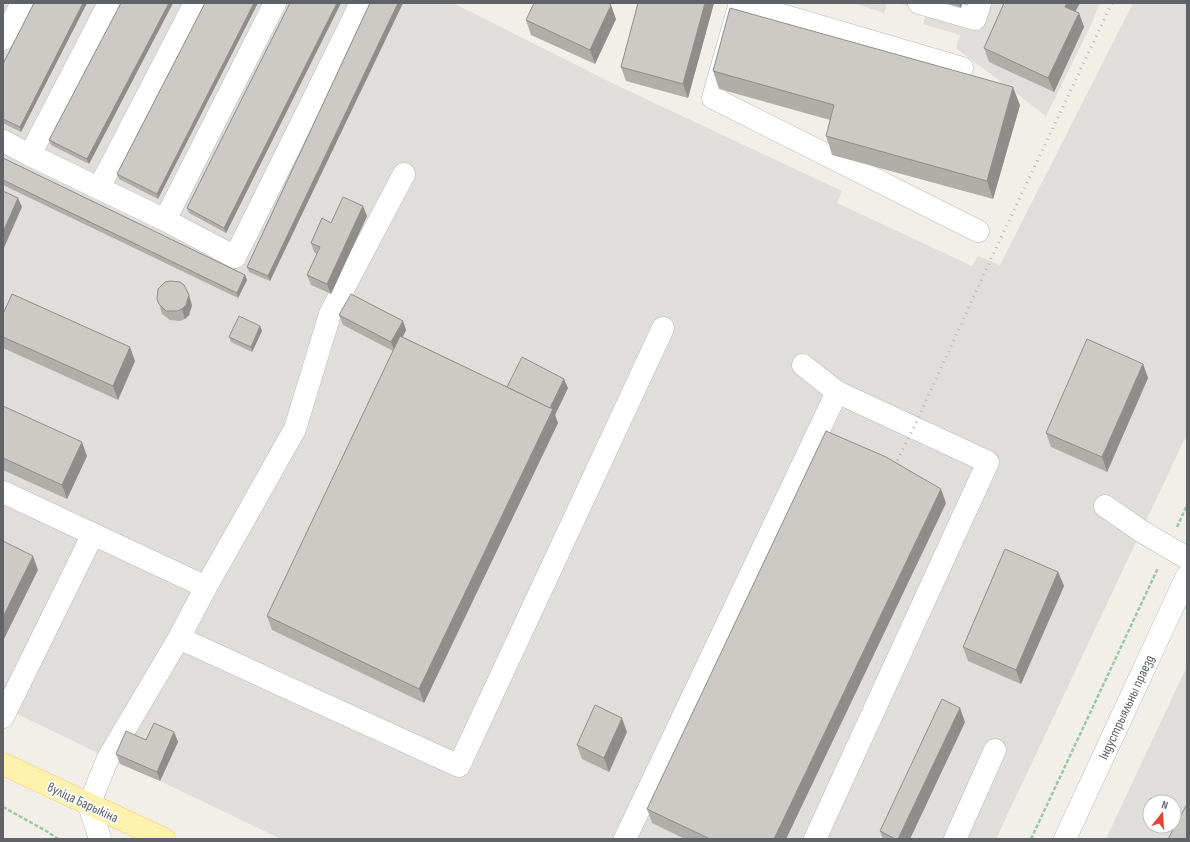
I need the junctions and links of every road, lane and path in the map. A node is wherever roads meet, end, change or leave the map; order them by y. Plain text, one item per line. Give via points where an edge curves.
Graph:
1 (22, 3) edge
2 (109, 3) edge
3 (195, 3) edge
4 (275, 3) edge
5 (361, 3) edge
6 (741, 3) edge
7 (919, 3) edge
8 (980, 3) edge
9 (3, 39) edge
10 (962, 68) dead end
11 (3, 141) edge
12 (30, 155) junction
13 (404, 174) dead end
14 (99, 188) junction
15 (165, 220) junction
16 (978, 231) dead end
17 (663, 328) dead end
18 (803, 365) dead end
19 (837, 392) junction
20 (3, 492) edge
21 (1187, 505) edge
22 (1105, 506) dead end
23 (93, 534) junction
24 (1168, 547) junction
25 (1187, 558) edge
26 (1187, 576) edge
27 (206, 586) junction
28 (179, 638) junction
29 (3, 718) edge
30 (996, 750) dead end
31 (3, 764) edge
32 (89, 805) junction
33 (3, 807) edge
34 (58, 839) edge
35 (100, 839) edge
36 (161, 839) edge
37 (624, 839) edge
38 (814, 839) edge
39 (955, 839) edge
40 (1031, 839) edge
41 (1065, 839) edge

1 - 9 street
2 - 12 street
3 - 14 street
4 - 15 street
5 - 15 street via 235,257
6 - 10 street
6 - 16 street via 713,98
7 - 8 street via 975,19
11 - 12 street
12 - 14 street
13 - 27 street via 330,314 295,429
14 - 15 street
17 - 28 street via 459,766
18 - 19 street
19 - 37 street
19 - 38 street via 988,462
20 - 23 street
21 - 24 path
22 - 24 street
23 - 27 street
23 - 29 street
24 - 25 street
24 - 40 path
26 - 41 street, Індустрыяльны праезд
27 - 28 street
28 - 32 street via 108,758
30 - 39 street
31 - 32 main road, вуліца Барыкіна
32 - 35 street
32 - 36 main road, вуліца Барыкіна
33 - 34 path

